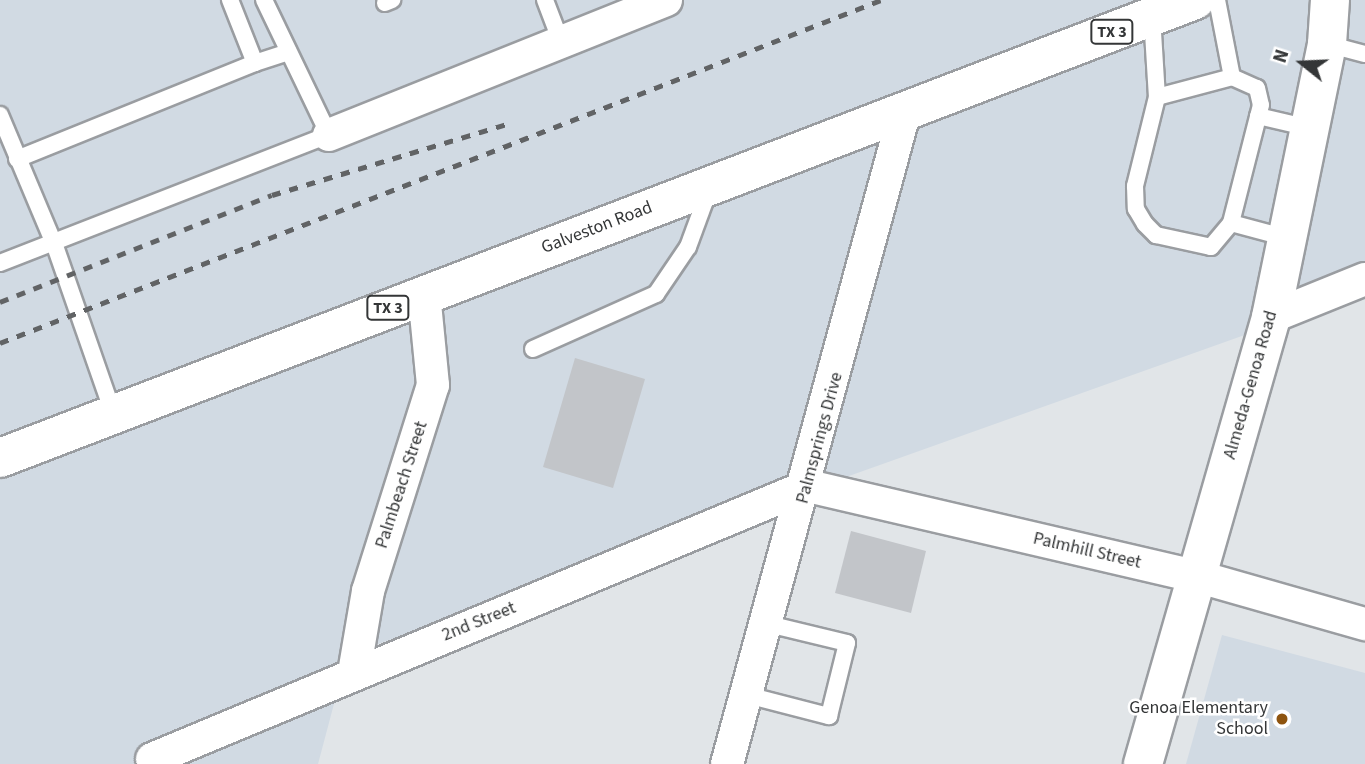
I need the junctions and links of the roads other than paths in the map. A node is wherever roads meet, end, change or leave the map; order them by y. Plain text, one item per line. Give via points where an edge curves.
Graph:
1 (230, 0) edge
2 (264, 0) edge
3 (545, 0) edge
4 (666, 0) edge
5 (1195, 0) edge
6 (1217, 0) edge
7 (1330, 0) edge
8 (1152, 16) junction
9 (561, 42) junction
10 (1327, 44) junction
11 (288, 52) junction
12 (1365, 54) edge
13 (255, 63) junction
14 (1232, 77) junction
15 (1157, 97) junction
16 (905, 110) junction
17 (0, 115) edge
18 (1258, 116) junction
19 (1310, 128) junction
20 (329, 135) junction
21 (17, 159) junction
22 (712, 185) junction
23 (1231, 223) junction
24 (1287, 238) junction
25 (55, 246) junction
26 (0, 263) edge
27 (1365, 279) edge
28 (424, 295) junction
29 (1271, 317) junction
30 (533, 349) dead end
31 (112, 410) junction
32 (0, 458) edge
33 (808, 486) junction
34 (1196, 576) junction
35 (768, 624) junction
36 (1365, 624) edge
37 (354, 673) junction
38 (747, 695) junction
39 (152, 759) dead end
40 (727, 764) edge
41 (1143, 764) edge

1 - 13 lane
2 - 11 lane
3 - 9 lane
4 - 9 street
5 - 8 main road, Galveston Road / TX 3
6 - 14 lane
7 - 10 main road, Almeda-Genoa Road
8 - 15 lane
8 - 16 main road, Galveston Road / TX 3
9 - 20 street
10 - 12 lane
10 - 19 main road, Almeda-Genoa Road
11 - 13 lane
11 - 20 lane
13 - 21 lane
14 - 15 lane
14 - 18 lane via 1258,88
15 - 23 lane via 1135,186 1136,209 1156,235 1211,247
16 - 22 main road, Galveston Road / TX 3
16 - 33 street, Palmsprings Drive
17 - 21 lane
18 - 19 lane
18 - 23 lane
19 - 24 main road, Almeda-Genoa Road
20 - 25 lane
21 - 25 lane
22 - 28 main road, Galveston Road / TX 3
22 - 30 lane via 688,247 656,294
23 - 24 lane
24 - 29 main road, Almeda-Genoa Road
25 - 26 lane
25 - 31 lane
27 - 29 street
28 - 31 main road, Galveston Road / TX 3
28 - 37 street, Palmbeach Street via 433,386 368,591
29 - 34 main road, Almeda-Genoa Road
31 - 32 main road, Galveston Road / TX 3
33 - 34 street, Palmhill Street
33 - 35 street, Palmsprings Drive
33 - 37 street, 2nd Street
34 - 36 street, Palmhill Street
34 - 41 main road, Almeda-Genoa Road
35 - 38 street, Palmsprings Drive
35 - 38 lane via 847,643 829,716
37 - 39 street, 2nd Street
38 - 40 street, Palmsprings Drive

